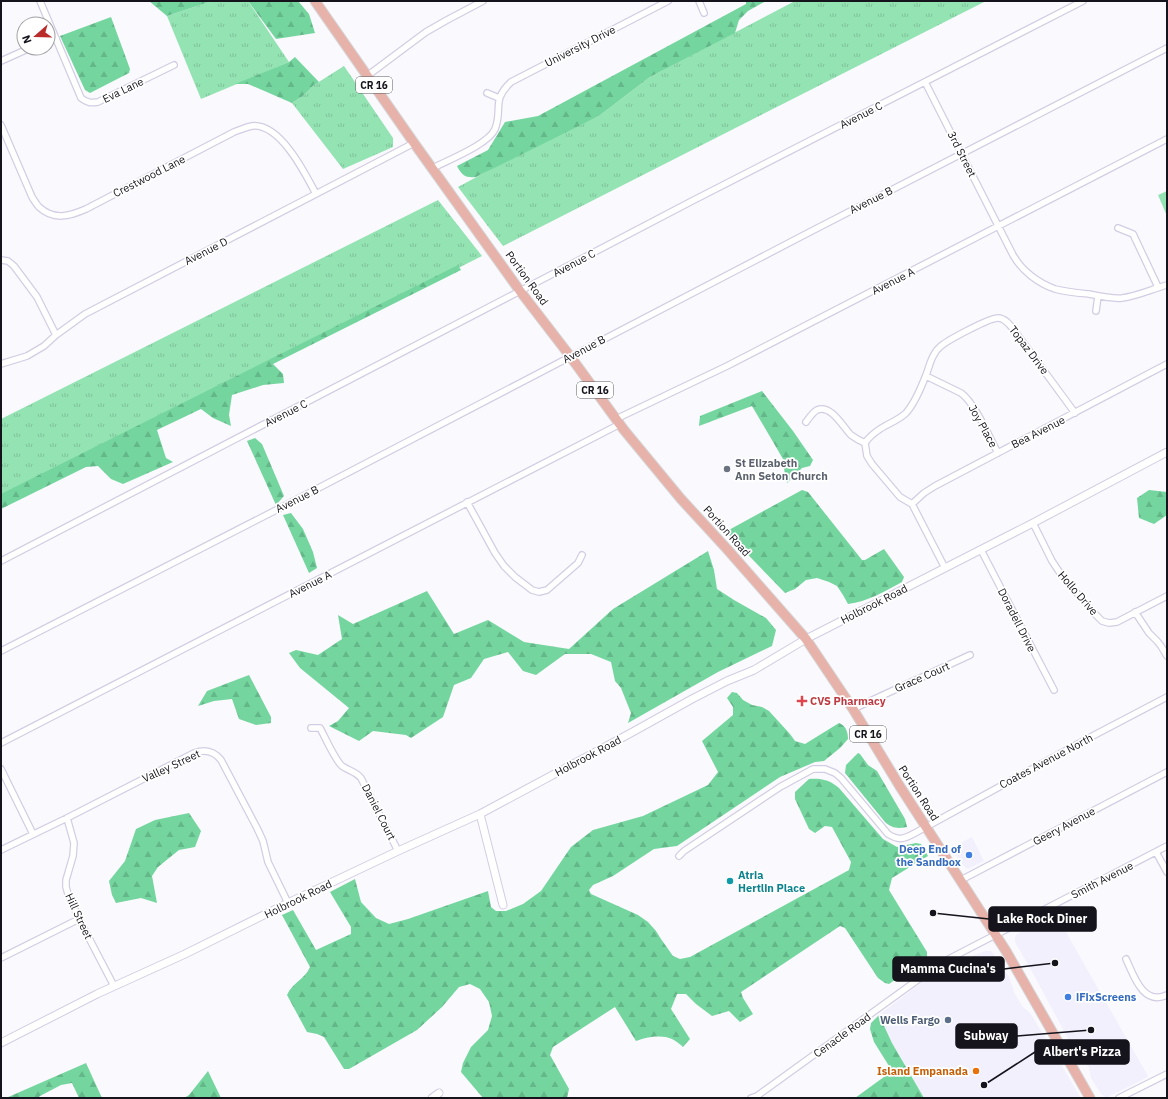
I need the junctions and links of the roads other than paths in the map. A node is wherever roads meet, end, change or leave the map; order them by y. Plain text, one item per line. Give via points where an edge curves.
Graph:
1 (40, 1) edge
2 (315, 1) edge
3 (483, 1) edge
4 (668, 1) edge
5 (699, 1) edge
6 (1083, 1) edge
7 (704, 13) dead end
8 (46, 16) edge
9 (56, 38) edge
10 (1167, 48) edge
11 (16, 54) edge
12 (1, 61) edge
13 (174, 65) dead end
14 (367, 76) junction
15 (926, 82) junction
16 (487, 93) dead end
17 (499, 98) junction
18 (1, 125) edge
19 (1167, 139) edge
20 (414, 143) junction
21 (962, 154) junction
22 (433, 168) junction
23 (316, 194) junction
24 (999, 226) junction
25 (1118, 228) dead end
26 (1, 260) edge
27 (1167, 285) edge
28 (1158, 287) junction
29 (520, 292) junction
30 (1098, 296) junction
31 (1096, 311) dead end
32 (56, 335) junction
33 (570, 356) junction
34 (1, 364) edge
35 (1167, 364) edge
36 (926, 376) junction
37 (1075, 413) junction
38 (618, 422) junction
39 (806, 422) dead end
40 (865, 443) junction
41 (1167, 452) edge
42 (998, 453) junction
43 (468, 502) junction
44 (912, 504) junction
45 (1033, 523) junction
46 (981, 550) junction
47 (582, 555) dead end
48 (1, 561) edge
49 (945, 568) junction
50 (1167, 596) edge
51 (1135, 612) junction
52 (806, 639) junction
53 (1, 651) edge
54 (970, 655) dead end
55 (1167, 656) edge
56 (1054, 690) dead end
57 (1167, 697) edge
58 (853, 709) junction
59 (311, 728) dead end
60 (1, 743) edge
61 (1, 769) edge
62 (1167, 772) edge
63 (480, 814) junction
64 (67, 818) junction
65 (926, 827) junction
66 (33, 834) junction
67 (1167, 846) edge
68 (1, 850) edge
69 (398, 850) junction
70 (1156, 852) junction
71 (679, 856) dead end
72 (1167, 872) edge
73 (960, 880) junction
74 (288, 903) junction
75 (503, 905) dead end
76 (79, 919) junction
77 (994, 935) junction
78 (1, 958) edge
79 (1126, 959) dead end
80 (114, 986) junction
81 (1167, 995) edge
82 (1, 1043) edge
83 (1167, 1074) edge
84 (439, 1093) dead end
85 (432, 1098) edge
86 (751, 1098) edge
87 (1090, 1098) edge
88 (1119, 1098) edge

1 - 8 street, Eva Lane
2 - 14 main road, Portion Road / CR 16
3 - 14 street via 426,32
4 - 17 street, University Drive via 516,78 504,89
5 - 7 street
6 - 15 street, Avenue C
9 - 13 street, Eva Lane via 85,102 98,102
10 - 21 street, Avenue B
11 - 12 street
14 - 20 main road, Portion Road / CR 16
15 - 21 street, 3rd Street
15 - 29 street, Avenue C
16 - 17 street
17 - 22 street via 496,123 489,138
18 - 23 street, Crestwood Lane via 32,197 38,207 50,214 62,216 86,209 234,132 252,126 268,129 281,140 305,173
19 - 24 street, Avenue A
20 - 22 main road, Portion Road / CR 16
20 - 23 street, Avenue D
21 - 24 street, 3rd Street
21 - 33 street, Avenue B
22 - 29 main road, Portion Road / CR 16
23 - 32 street, Avenue D via 84,314
24 - 30 street, 3rd Street via 1017,262 1038,281 1059,290
24 - 38 street, Avenue A
25 - 28 street via 1133,234
26 - 32 street via 8,261 14,266 37,297
27 - 28 street, 3rd Street
28 - 30 street, 3rd Street via 1121,298
29 - 33 main road, Portion Road / CR 16
29 - 48 street, Avenue C
30 - 31 street
32 - 34 street, Avenue D via 27,356
33 - 38 main road, Portion Road / CR 16
33 - 53 street, Avenue B
35 - 37 street, Bea Avenue
36 - 37 street, Topaz Drive via 932,358 940,346 991,319 1002,318 1014,330
36 - 40 street, Topaz Drive via 905,414 874,433
36 - 42 street, Joy Place via 966,396
37 - 42 street, Bea Avenue
38 - 43 street, Avenue A
38 - 52 main road, Portion Road / CR 16 via 681,499
39 - 40 street via 817,410 828,410 851,435
40 - 44 street via 867,456 872,464 900,497
41 - 45 street, Holbrook Road
42 - 44 street, Bea Avenue via 935,486
43 - 47 street via 504,566 532,590 547,590 578,562
43 - 60 street, Avenue A
44 - 49 street
45 - 46 street, Holbrook Road
45 - 51 street, Hollo Drive via 1057,570 1102,621 1117,622
46 - 49 street, Holbrook Road
46 - 56 street, Doradell Drive
49 - 52 street, Holbrook Road
50 - 51 street, Hollo Drive
51 - 55 street
52 - 58 main road, Portion Road / CR 16
52 - 63 street, Holbrook Road via 759,667 692,699
54 - 58 street, Grace Court
57 - 65 street, Coates Avenue North
58 - 65 main road, Portion Road / CR 16
59 - 69 street, Daniel Court via 320,728 340,764 361,778
61 - 66 street
62 - 73 street, Geery Avenue
63 - 69 street, Holbrook Road
63 - 75 street
64 - 66 street, Valley Street
64 - 74 street, Valley Street via 194,753 210,751 221,760 257,828 268,862
64 - 76 street, Hill Street via 74,842 66,887
65 - 71 street via 902,839 895,838 888,834 841,778 825,769 813,769 780,787
65 - 73 main road, Portion Road / CR 16
66 - 68 street, Valley Street
67 - 70 street, Smith Avenue
69 - 74 street, Holbrook Road
70 - 72 street
70 - 77 street, Smith Avenue
73 - 77 main road, Portion Road / CR 16
74 - 80 street, Holbrook Road
76 - 78 street
76 - 80 street, Hill Street
77 - 86 street, Cenacle Road via 941,963 790,1073
77 - 87 main road, Portion Road / CR 16 via 1017,970
79 - 81 street via 1145,993 1155,997
80 - 82 street, Holbrook Road
83 - 88 street
84 - 85 street

